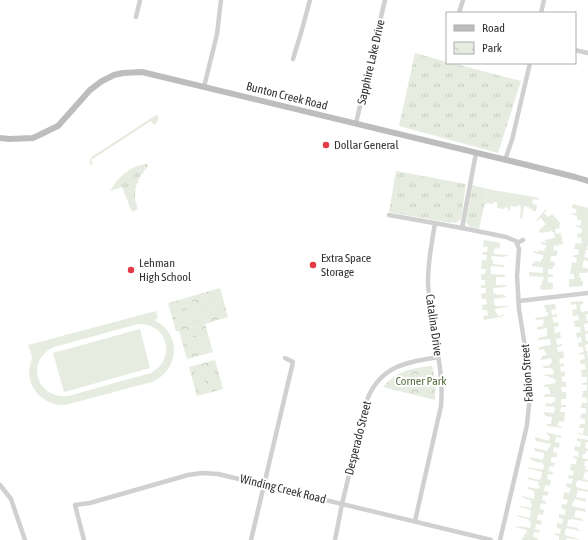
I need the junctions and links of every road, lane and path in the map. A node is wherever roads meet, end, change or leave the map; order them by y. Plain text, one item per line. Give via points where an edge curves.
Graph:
1 (140, 0) edge
2 (221, 0) edge
3 (310, 0) edge
4 (385, 0) edge
5 (463, 0) edge
6 (544, 0) edge
7 (459, 12) edge
8 (541, 12) edge
9 (136, 17) dead end
10 (576, 50) edge
11 (588, 53) edge
12 (293, 59) dead end
13 (530, 64) edge
14 (204, 87) junction
15 (356, 124) junction
16 (0, 138) edge
17 (476, 153) junction
18 (505, 160) junction
19 (588, 181) edge
20 (389, 215) dead end
21 (435, 223) junction
22 (462, 228) junction
23 (523, 240) dead end
24 (517, 243) junction
25 (588, 293) edge
26 (519, 301) junction
27 (438, 357) junction
28 (285, 358) dead end
29 (0, 485) edge
30 (265, 485) junction
31 (342, 504) junction
32 (415, 521) junction
33 (25, 540) edge
34 (84, 540) edge
35 (251, 540) edge
36 (335, 540) edge
37 (491, 540) edge
38 (500, 540) edge

1 - 9 street
2 - 14 street via 217,34
3 - 12 street
4 - 15 street, Sapphire Lake Drive
5 - 7 street
6 - 8 street
10 - 11 street
13 - 18 street
14 - 15 street, Bunton Creek Road
14 - 16 street, Bunton Creek Road via 142,72 114,75 88,92 58,126 33,138
15 - 17 street, Bunton Creek Road
17 - 18 street, Bunton Creek Road
17 - 22 street
18 - 19 street, Bunton Creek Road
20 - 21 street
21 - 22 street
21 - 27 street, Catalina Drive via 428,281
22 - 24 street via 511,239
23 - 24 street
24 - 26 street, Fabion Street
25 - 26 street
26 - 38 street, Fabion Street via 528,366 529,402 527,425
27 - 31 street, Desperado Street via 397,366 371,390
27 - 32 street, Catalina Drive via 442,380 441,406
28 - 30 street via 293,362
29 - 33 street via 11,499
30 - 31 street, Winding Creek Road
30 - 34 street, Winding Creek Road via 218,474 202,473 75,505
30 - 35 street
31 - 32 street, Winding Creek Road
31 - 36 street, Desperado Street
32 - 37 street, Winding Creek Road

